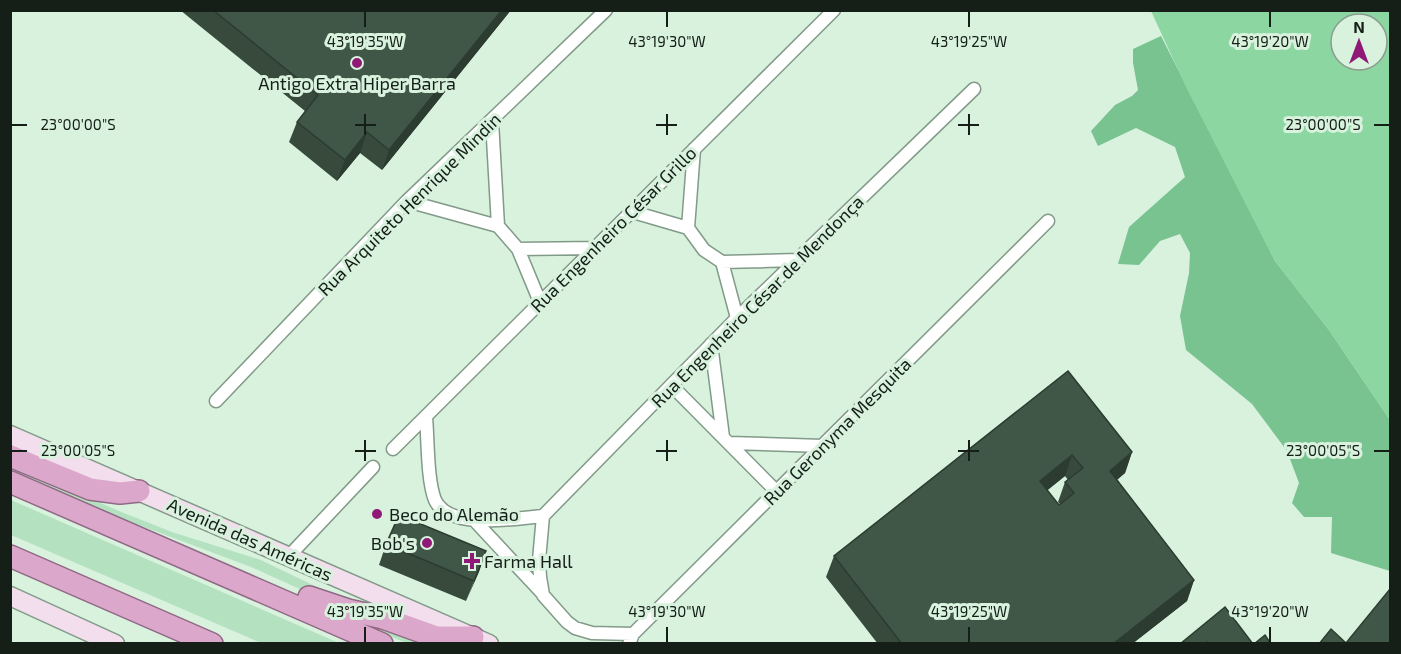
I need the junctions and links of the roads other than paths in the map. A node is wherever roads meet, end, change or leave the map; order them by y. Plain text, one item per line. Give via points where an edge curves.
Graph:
1 (606, 10) edge
2 (834, 10) edge
3 (974, 89) dead end
4 (492, 121) junction
5 (694, 149) junction
6 (407, 201) junction
7 (633, 212) junction
8 (1048, 221) dead end
9 (498, 226) junction
10 (688, 228) junction
11 (597, 248) junction
12 (518, 249) junction
13 (797, 260) junction
14 (722, 262) junction
15 (540, 302) junction
16 (737, 318) junction
17 (711, 344) junction
18 (671, 385) junction
19 (216, 401) dead end
20 (426, 417) junction
21 (10, 435) edge
22 (726, 440) junction
23 (823, 446) junction
24 (393, 449) dead end
25 (10, 456) edge
26 (373, 466) dead end
27 (10, 482) edge
28 (139, 491) junction
29 (776, 491) junction
30 (543, 516) junction
31 (474, 520) junction
32 (10, 555) edge
33 (289, 556) junction
34 (212, 568) junction
35 (543, 595) junction
36 (10, 596) edge
37 (146, 615) junction
38 (631, 639) edge
39 (481, 640) edge
40 (115, 644) edge
41 (178, 644) edge
42 (212, 644) edge
43 (382, 644) edge

1 - 4 street, Rua Arquiteto Henrique Mindin
2 - 5 street, Rua Engenheiro César Grillo
3 - 13 street, Rua Engenheiro César de Mendonça
4 - 6 street, Rua Arquiteto Henrique Mindin
4 - 9 street
5 - 7 street, Rua Engenheiro César Grillo
5 - 10 street
6 - 9 street
6 - 19 street, Rua Arquiteto Henrique Mindin
7 - 10 street
7 - 11 street, Rua Engenheiro César Grillo
8 - 23 street, Rua Geronyma Mesquita
9 - 12 street
10 - 14 street via 704,250
11 - 12 street
11 - 15 street, Rua Engenheiro César Grillo
12 - 15 street
13 - 14 street
13 - 16 street, Rua Engenheiro César de Mendonça
14 - 16 street
15 - 20 street, Rua Engenheiro César Grillo
16 - 17 street, Rua Engenheiro César de Mendonça
17 - 18 street, Rua Engenheiro César de Mendonça
17 - 22 street
18 - 22 street
18 - 30 street, Rua Engenheiro César de Mendonça
20 - 24 street, Rua Engenheiro César Grillo
20 - 31 street via 436,502 446,513
21 - 28 main road, Avenida das Américas
22 - 23 street
22 - 29 street
23 - 29 street, Rua Geronyma Mesquita
25 - 28 highway via 90,489
26 - 33 street
27 - 34 highway
28 - 33 main road, Avenida das Américas
29 - 38 street, Rua Geronyma Mesquita
30 - 31 street
30 - 35 street via 539,560
31 - 35 street
32 - 37 highway
33 - 39 main road, Avenida das Américas
34 - 39 highway via 240,569 326,604 436,637
34 - 43 highway
35 - 38 street via 575,627
36 - 40 main road
37 - 41 highway via 152,628
37 - 42 highway

